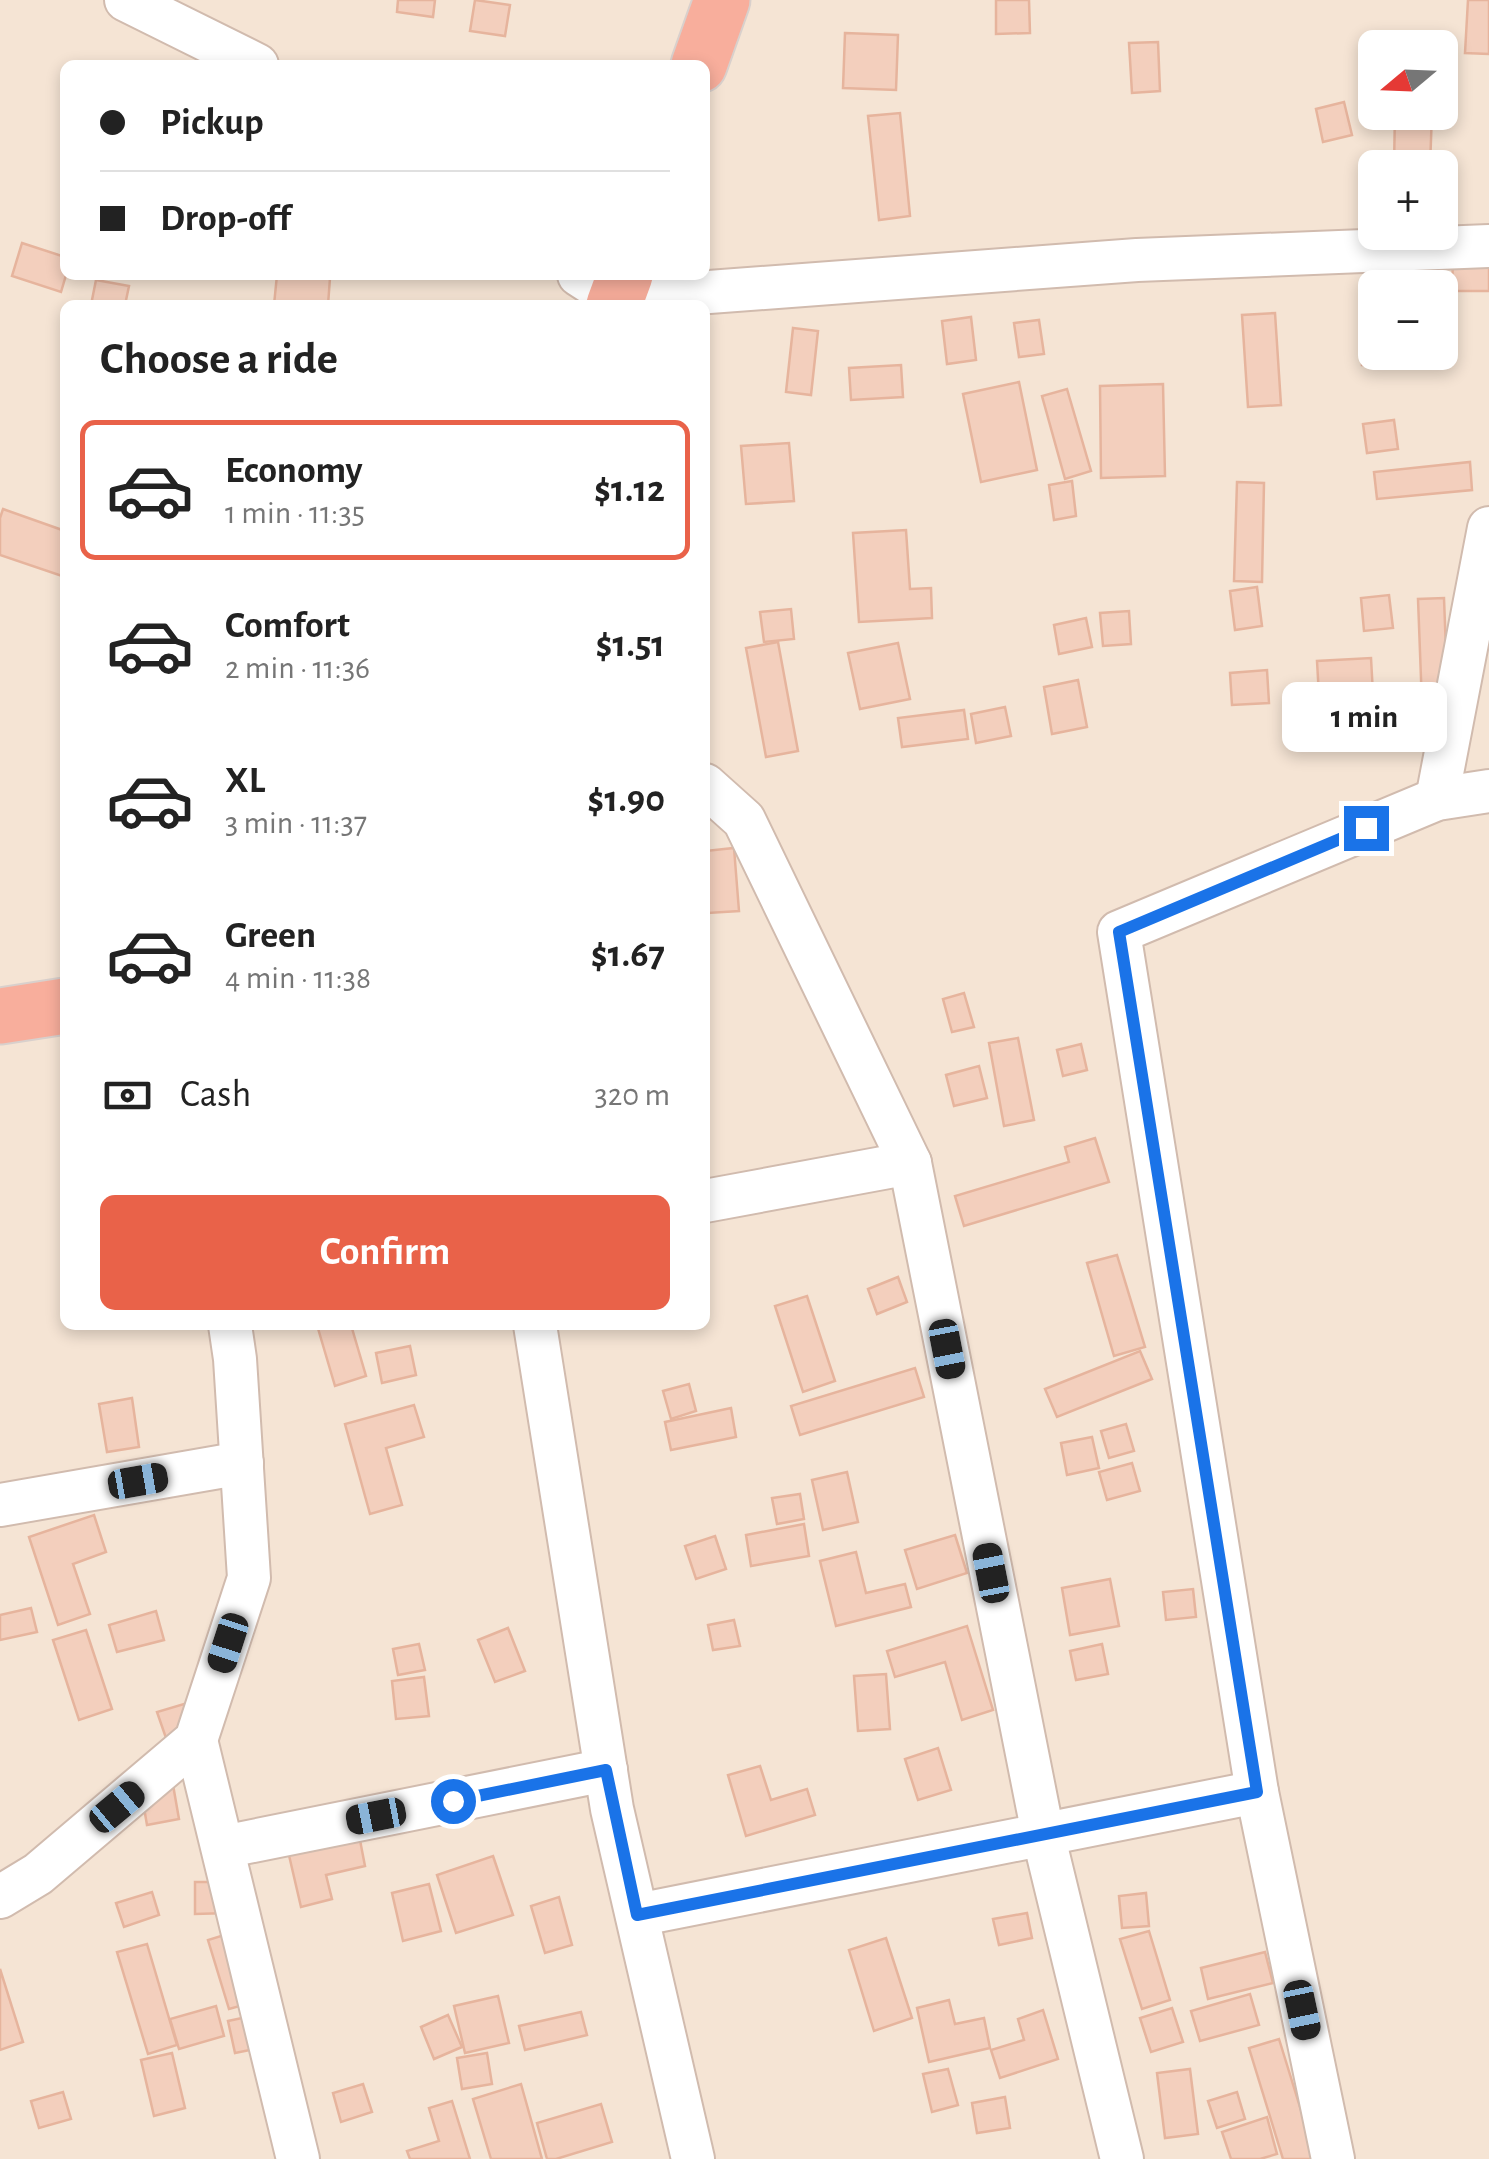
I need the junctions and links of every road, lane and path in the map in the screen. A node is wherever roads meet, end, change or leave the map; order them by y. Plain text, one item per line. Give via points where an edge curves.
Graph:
1 (126, 0) edge
2 (722, 0) edge
3 (247, 60) edge
4 (701, 60) edge
5 (1489, 246) edge
6 (609, 288) edge
7 (1489, 528) edge
8 (710, 789) edge
9 (1489, 791) edge
10 (1437, 799) junction
11 (60, 1007) edge
12 (0, 1016) edge
13 (910, 1162) junction
14 (710, 1200) edge
15 (231, 1330) edge
16 (537, 1330) edge
17 (242, 1463) junction
18 (0, 1505) edge
19 (196, 1740) junction
20 (606, 1770) junction
21 (1257, 1792) junction
22 (1043, 1834) junction
23 (222, 1847) junction
24 (0, 1897) edge
25 (637, 1915) junction
26 (298, 2159) edge
27 (693, 2159) edge
28 (1122, 2159) edge
29 (1333, 2159) edge

1 - 3 street
2 - 4 highway
5 - 6 street
7 - 10 street
8 - 13 street via 744,820
9 - 10 street
10 - 21 street via 1119,932
11 - 12 highway
13 - 14 street
13 - 22 street
15 - 17 street
16 - 20 street
17 - 18 street
17 - 19 street via 249,1578
19 - 23 street
19 - 24 street via 38,1874
20 - 23 street
20 - 25 street
21 - 22 street
21 - 29 street
22 - 25 street
22 - 28 street
23 - 26 street
25 - 27 street

